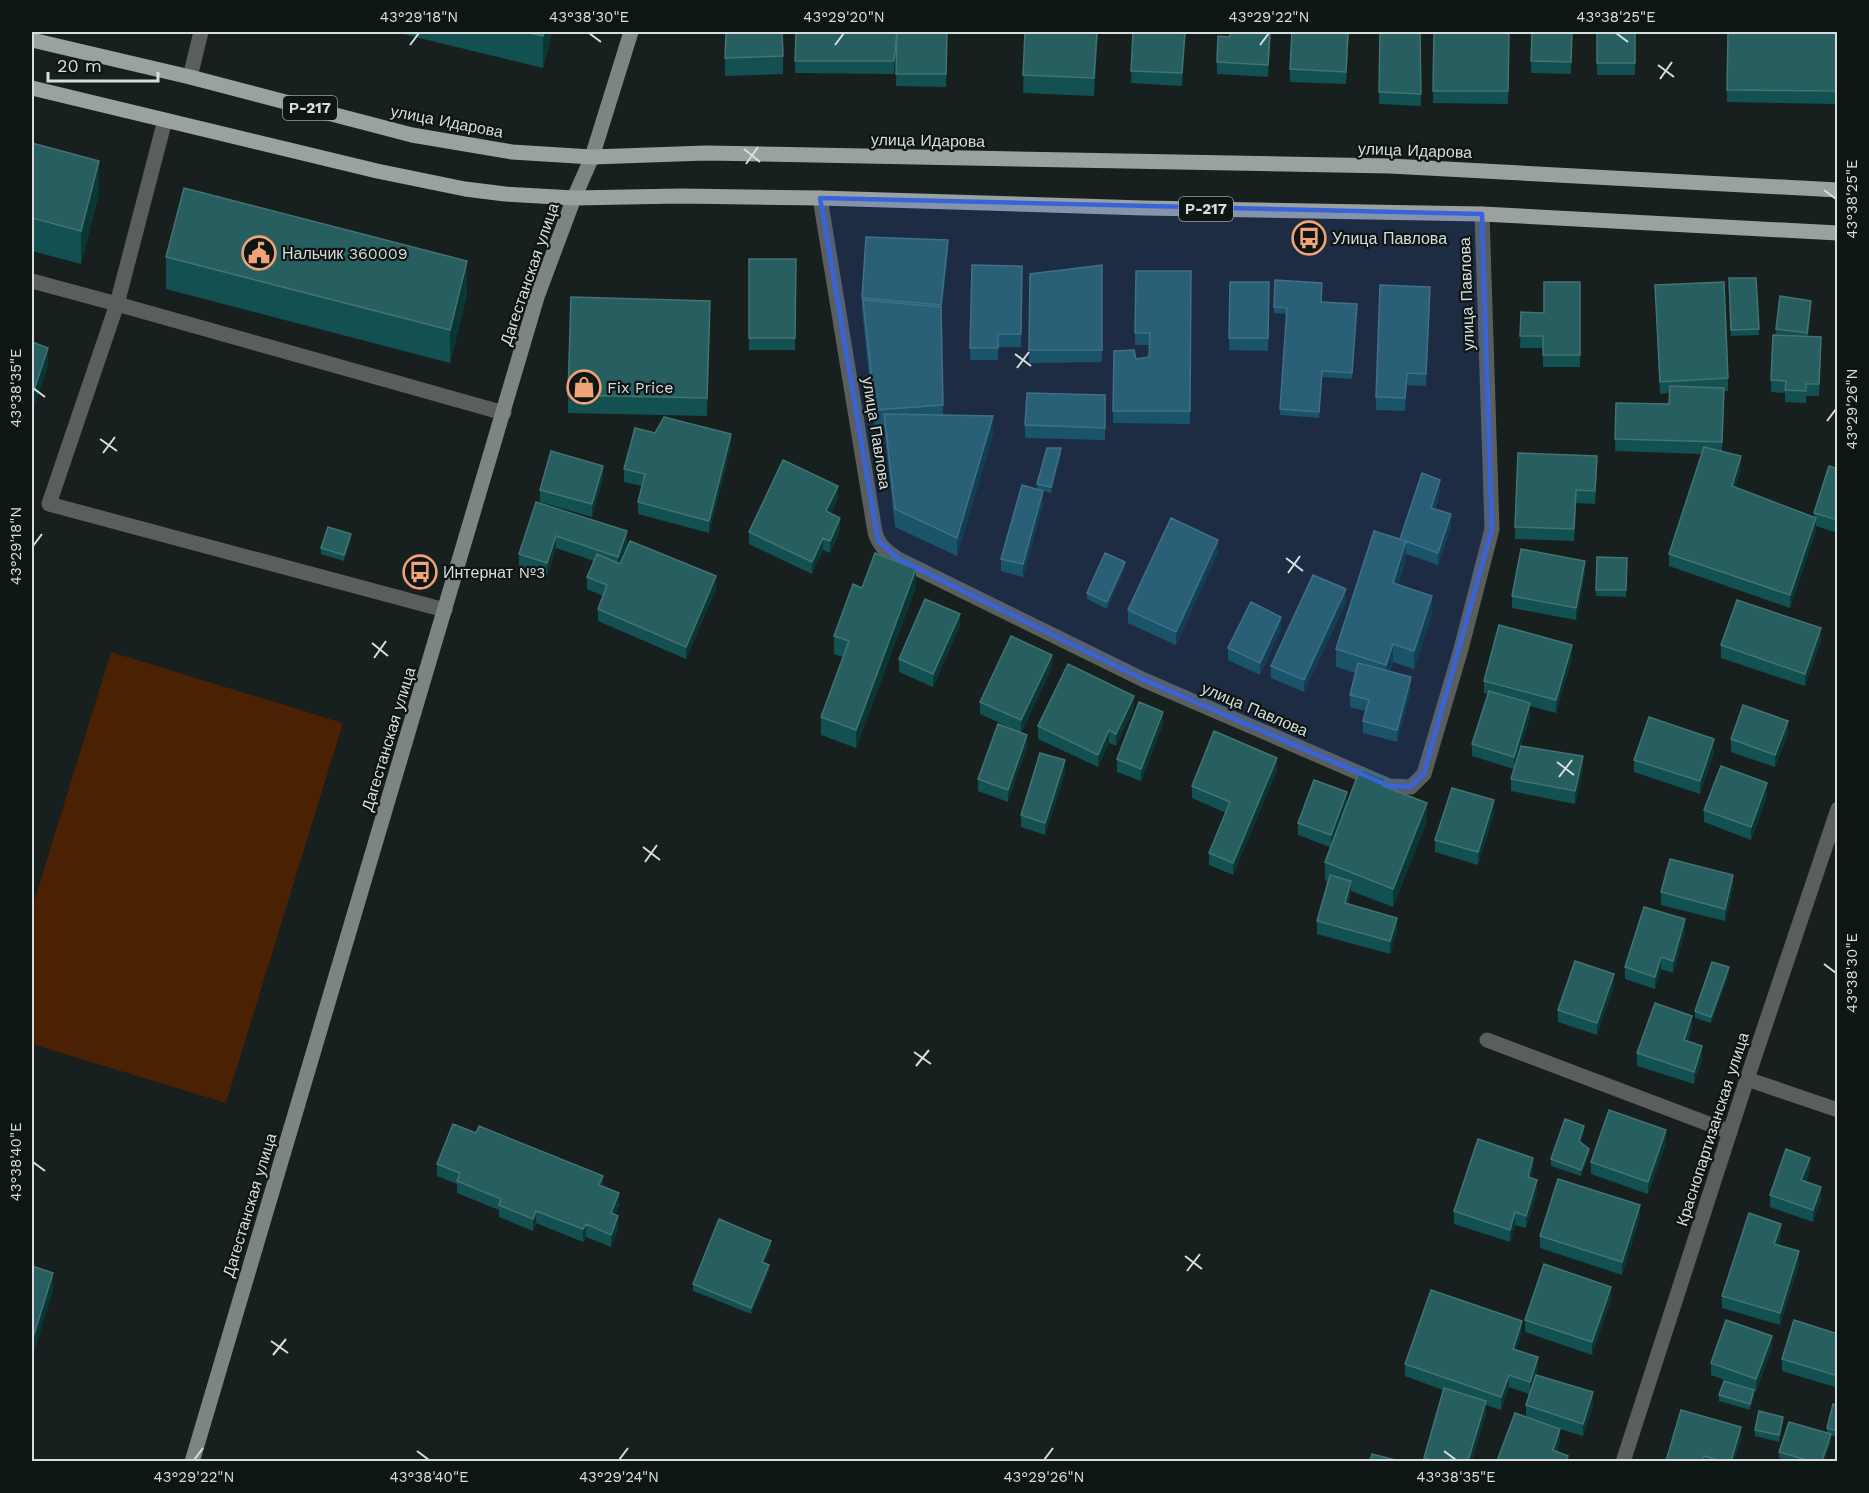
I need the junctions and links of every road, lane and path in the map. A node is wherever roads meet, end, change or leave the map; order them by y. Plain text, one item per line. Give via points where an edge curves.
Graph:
1 (201, 32) edge
2 (631, 32) edge
3 (32, 40) edge
4 (190, 77) junction
5 (32, 88) edge
6 (165, 120) junction
7 (592, 156) junction
8 (1838, 190) edge
9 (574, 198) junction
10 (820, 198) junction
11 (1482, 214) junction
12 (1838, 233) edge
13 (32, 281) edge
14 (117, 304) junction
15 (504, 413) junction
16 (445, 610) junction
17 (1838, 809) edge
18 (1487, 1040) dead end
19 (1747, 1079) junction
20 (1838, 1110) edge
21 (1730, 1132) junction
22 (192, 1461) edge
23 (1623, 1461) edge

1 - 4 street
2 - 7 street, Дагестанская улица
3 - 4 main road, улица Идарова / Р-217
4 - 7 main road, улица Идарова / Р-217 via 412,135 512,152
5 - 6 main road, Р-217
6 - 9 main road, Р-217 via 465,189
6 - 14 street
7 - 8 main road, улица Идарова / Р-217 via 706,153 1390,166
7 - 9 street, Дагестанская улица
9 - 10 main road, Р-217
9 - 15 street, Дагестанская улица via 537,297
10 - 11 main road, Р-217
10 - 11 street, улица Павлова via 875,532 885,550 1144,680 1389,786 1411,787 1424,774 1492,529
11 - 12 main road, Р-217
13 - 14 street
14 - 15 street
14 - 16 street via 50,504
15 - 16 street, Дагестанская улица
16 - 22 street, Дагестанская улица
17 - 19 street, Краснопартизанская улица
18 - 21 street
19 - 20 street
19 - 21 street, Краснопартизанская улица
21 - 23 street, Краснопартизанская улица

